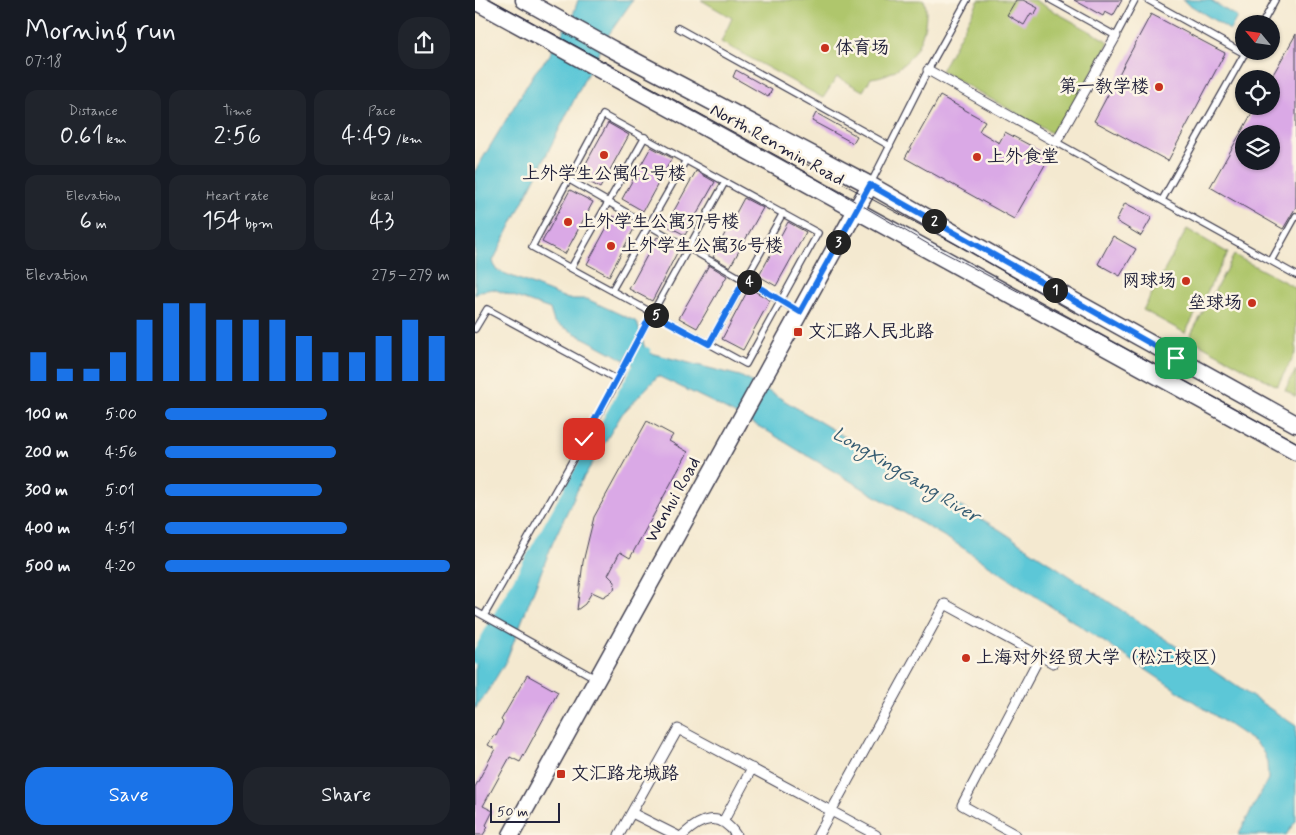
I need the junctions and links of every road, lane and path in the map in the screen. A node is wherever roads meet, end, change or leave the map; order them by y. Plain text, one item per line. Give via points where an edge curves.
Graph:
1 (524, 0) edge
2 (967, 0) edge
3 (1051, 0) edge
4 (1135, 0) edge
5 (1148, 0) edge
6 (1275, 0) edge
7 (475, 1) edge
8 (1267, 15) edge
9 (678, 28) dead end
10 (1115, 36) junction
11 (1235, 47) edge
12 (1241, 60) edge
13 (928, 70) junction
14 (645, 136) junction
15 (1056, 142) junction
16 (890, 146) junction
17 (686, 160) junction
18 (568, 179) junction
19 (725, 182) junction
20 (870, 185) junction
21 (1162, 200) junction
22 (608, 202) junction
23 (855, 211) junction
24 (783, 213) junction
25 (1296, 216) edge
26 (649, 225) junction
27 (689, 247) junction
28 (1271, 261) junction
29 (571, 268) junction
30 (1296, 275) edge
31 (745, 279) junction
32 (612, 290) junction
33 (780, 300) junction
34 (800, 312) junction
35 (652, 313) junction
36 (475, 329) edge
37 (709, 344) junction
38 (618, 380) junction
39 (1296, 424) edge
40 (1296, 452) edge
41 (475, 611) edge
42 (484, 616) junction
43 (1040, 656) junction
44 (1053, 663) dead end
45 (597, 679) junction
46 (752, 768) junction
47 (832, 810) junction
48 (632, 812) junction
49 (723, 822) junction
50 (511, 835) edge
51 (619, 835) edge
52 (676, 835) edge
53 (683, 835) edge
54 (736, 835) edge
55 (818, 835) edge
56 (875, 835) edge
57 (1016, 835) edge

1 - 20 main road, North Renmin Road
2 - 13 lane
3 - 10 lane
4 - 10 lane
5 - 11 lane
6 - 8 lane
7 - 23 main road, North Renmin Road
9 - 16 lane
10 - 15 street
12 - 21 lane
13 - 15 street
13 - 16 lane
14 - 17 lane
14 - 18 lane via 603,115
14 - 22 lane
15 - 21 lane
16 - 20 lane
17 - 19 lane
17 - 26 lane
18 - 22 lane
18 - 29 lane via 532,246
19 - 24 lane
19 - 27 lane
20 - 23 main road, Wenhui Road
20 - 39 main road, North Renmin Road
21 - 28 lane
22 - 26 lane
22 - 29 lane
23 - 34 main road, Wenhui Road
23 - 40 main road, North Renmin Road
24 - 31 lane
24 - 33 lane via 818,233
25 - 28 lane
26 - 27 lane
26 - 32 lane
27 - 31 lane
27 - 35 lane
28 - 30 lane
29 - 32 lane
31 - 33 lane
31 - 37 lane
32 - 35 lane
33 - 34 lane
33 - 37 lane via 746,364
34 - 45 main road, Wenhui Road
35 - 37 lane
35 - 38 lane
36 - 38 lane via 487,309
38 - 42 lane
41 - 42 lane
42 - 45 lane
43 - 44 street
43 - 47 street via 945,604
43 - 57 street via 961,805
45 - 50 main road, Wenhui Road
46 - 47 street
46 - 48 street via 678,729
46 - 49 street
47 - 55 street
47 - 56 street
48 - 51 street
48 - 52 street
49 - 53 street via 708,818
49 - 54 street

